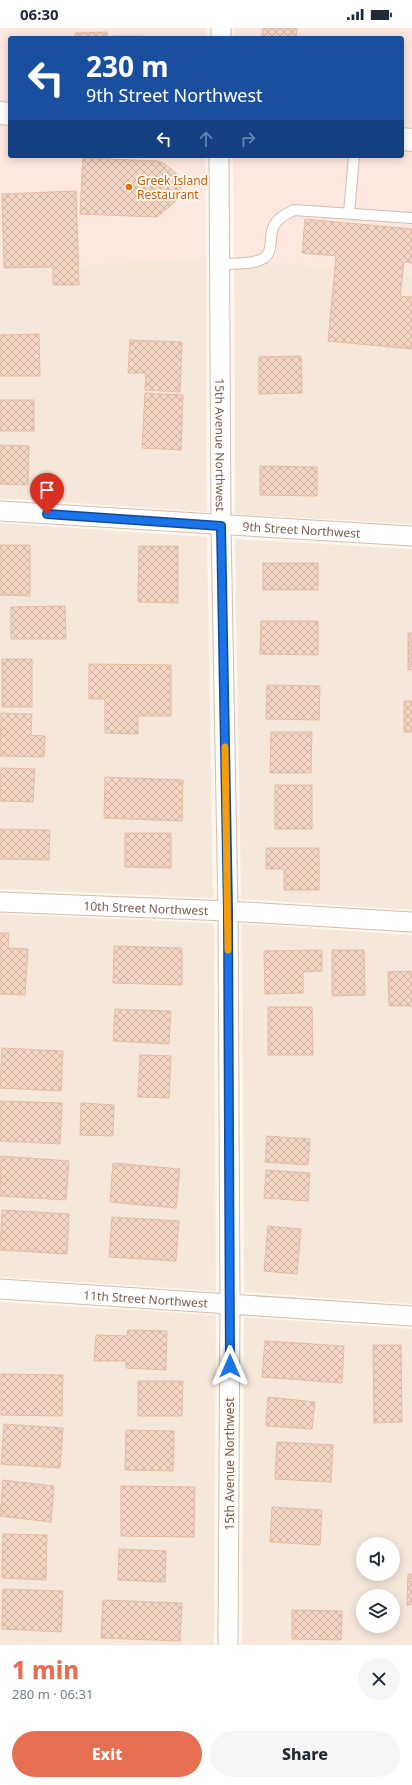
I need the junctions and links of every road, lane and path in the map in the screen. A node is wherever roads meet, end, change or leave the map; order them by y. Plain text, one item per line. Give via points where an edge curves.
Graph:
1 (219, 158) edge
2 (354, 158) edge
3 (349, 213) junction
4 (412, 218) edge
5 (220, 264) junction
6 (0, 511) edge
7 (221, 526) junction
8 (412, 536) edge
9 (0, 902) edge
10 (228, 911) junction
11 (412, 922) edge
12 (0, 1289) edge
13 (230, 1304) junction
14 (412, 1316) edge
15 (228, 1645) edge

1 - 5 street, 15th Avenue Northwest
2 - 3 lane
3 - 4 lane
3 - 5 lane via 294,210 283,215 273,227 272,247 266,257 257,261
5 - 7 street, 15th Avenue Northwest
6 - 7 street, 9th Street Northwest
7 - 8 street, 9th Street Northwest
7 - 10 street, 15th Avenue Northwest
9 - 10 street, 10th Street Northwest
10 - 11 street, 10th Street Northwest
10 - 13 street, 15th Avenue Northwest
12 - 13 street, 11th Street Northwest
13 - 14 street, 11th Street Northwest
13 - 15 street, 15th Avenue Northwest

